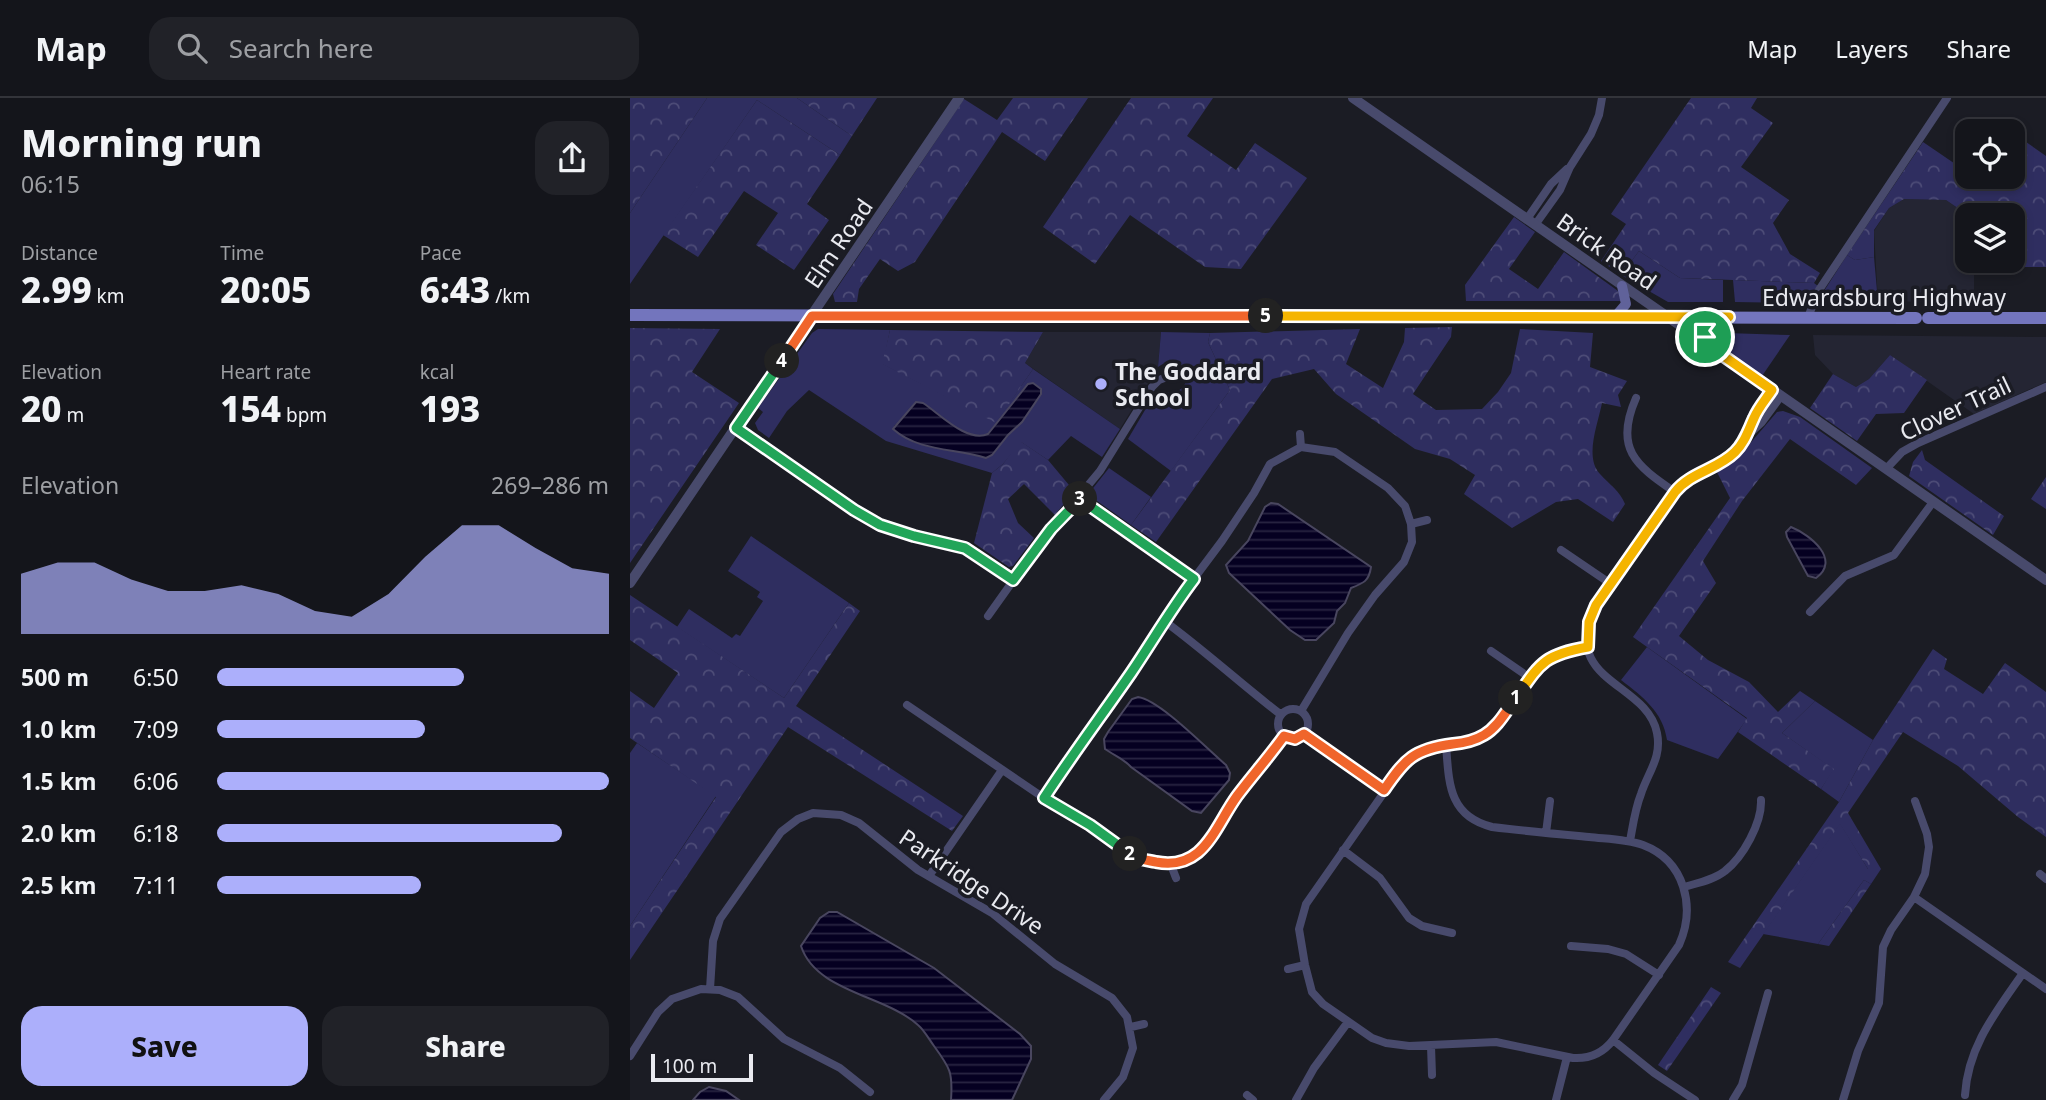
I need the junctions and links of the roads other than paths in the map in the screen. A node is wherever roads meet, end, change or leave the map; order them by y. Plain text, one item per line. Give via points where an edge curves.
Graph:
1 (959, 98) edge
2 (1353, 98) edge
3 (1602, 98) edge
4 (1947, 98) edge
5 (1531, 222) junction
6 (1622, 286) junction
7 (630, 315) edge
8 (812, 316) junction
9 (1729, 317) junction
10 (1808, 317) junction
11 (2043, 317) edge
12 (1614, 318) junction
13 (1668, 318) junction
14 (1712, 348) junction
15 (1172, 375) dead end
16 (2046, 387) edge
17 (1776, 393) junction
18 (1636, 398) dead end
19 (736, 428) junction
20 (1300, 434) dead end
21 (1301, 447) junction
22 (1886, 470) junction
23 (1675, 492) junction
24 (1079, 498) junction
25 (1933, 502) junction
26 (1427, 520) dead end
27 (1411, 524) junction
28 (1561, 550) dead end
29 (1194, 579) junction
30 (1013, 580) junction
31 (2046, 580) edge
32 (630, 583) edge
33 (1611, 584) junction
34 (1810, 612) dead end
35 (988, 616) dead end
36 (1163, 621) junction
37 (1588, 647) junction
38 (1491, 651) dead end
39 (1530, 678) junction
40 (907, 705) dead end
41 (1301, 711) junction
42 (1280, 714) junction
43 (1304, 734) junction
44 (1284, 736) junction
45 (1446, 745) junction
46 (1002, 770) junction
47 (1384, 790) junction
48 (1044, 798) junction
49 (1761, 800) dead end
50 (1550, 801) dead end
51 (1915, 801) dead end
52 (1546, 833) junction
53 (1630, 841) junction
54 (1343, 850) junction
55 (1171, 865) junction
56 (929, 876) junction
57 (1176, 877) dead end
58 (1684, 887) junction
59 (1914, 897) junction
60 (1452, 933) dead end
61 (1572, 946) dead end
62 (1305, 965) junction
63 (1288, 969) dead end
64 (2023, 973) junction
65 (1659, 975) junction
66 (710, 989) junction
67 (2046, 989) edge
68 (1768, 993) dead end
69 (1348, 1022) junction
70 (1144, 1024) dead end
71 (1131, 1027) junction
72 (1613, 1041) junction
73 (1431, 1046) junction
74 (630, 1056) edge
75 (1567, 1057) junction
76 (1432, 1075) dead end
77 (870, 1093) dead end
78 (1965, 1095) dead end
79 (1104, 1100) edge
80 (1296, 1100) edge
81 (1556, 1100) edge
82 (1695, 1100) edge
83 (1733, 1100) edge
84 (1843, 1100) edge

1 - 8 street, Elm Road
2 - 5 street, Brick Road
3 - 5 street via 1596,124 1570,167 1551,184
4 - 10 street via 1819,290
5 - 6 street, Brick Road
6 - 12 main road via 1626,304
6 - 13 street, Brick Road
7 - 8 main road, Edwardsburg Highway
8 - 12 main road, Edwardsburg Highway
8 - 19 street, Elm Road
9 - 10 main road, Edwardsburg Highway
9 - 13 main road, Edwardsburg Highway
9 - 14 main road via 1708,330 1706,341
10 - 11 main road, Edwardsburg Highway
12 - 13 main road, Edwardsburg Highway
13 - 14 street, Brick Road
14 - 17 street, Brick Road
15 - 24 street via 1152,387
16 - 22 street, Clover Trail via 1918,443
17 - 22 street, Brick Road
17 - 23 street via 1754,416 1748,435 1729,457 1685,480
18 - 23 street via 1626,426 1630,449 1644,470
19 - 30 street via 880,525 965,548
19 - 32 street, Elm Road
20 - 21 street
21 - 27 street via 1335,452 1388,488 1405,506
21 - 29 street via 1270,464
22 - 25 street, Brick Road
23 - 33 street
24 - 29 street
24 - 30 street
25 - 31 street, Brick Road
25 - 34 street via 1894,555 1845,576
26 - 27 street
27 - 41 street via 1412,542 1404,562 1348,633
28 - 33 street
29 - 36 street
30 - 35 street
33 - 37 street via 1592,614
36 - 42 street
36 - 48 street
37 - 39 street via 1555,654
37 - 53 street via 1605,677 1649,713 1658,735 1657,760 1639,798
38 - 39 street
39 - 45 street via 1492,730 1476,740
40 - 46 street
41 - 42 street via 1290,708
41 - 43 street via 1308,721
42 - 44 street via 1277,726
43 - 44 street via 1295,739
43 - 47 street
44 - 55 street via 1199,853
45 - 47 street via 1412,755
45 - 52 street via 1450,790 1464,812 1492,827
46 - 48 street
46 - 56 street
47 - 54 street
48 - 55 street via 1136,858
49 - 58 street via 1760,820 1730,867
50 - 52 street
51 - 59 street via 1929,847 1925,874
52 - 53 street
53 - 58 street via 1661,855
54 - 60 street via 1380,878 1409,918
54 - 62 street via 1302,912 1299,929
55 - 57 street
56 - 66 street, Parkridge Drive via 859,823 812,809 781,832 720,919 713,940
56 - 71 street, Parkridge Drive via 992,913 1055,964 1102,990 1120,1007
58 - 65 street via 1688,906 1685,932
59 - 64 street
59 - 84 street via 1883,947 1879,1003
61 - 65 street via 1626,954
62 - 63 street
62 - 69 street via 1317,998
64 - 67 street
64 - 78 street via 1980,1036 1969,1065
65 - 72 street
66 - 74 street via 672,999 658,1012
66 - 77 street via 738,997 784,1039 840,1068
68 - 83 street via 1742,1085
69 - 73 street via 1387,1043
69 - 80 street
70 - 71 street
71 - 79 street via 1133,1048 1128,1068
72 - 75 street via 1591,1056
72 - 82 street
73 - 75 street via 1496,1042
73 - 76 street
75 - 81 street

